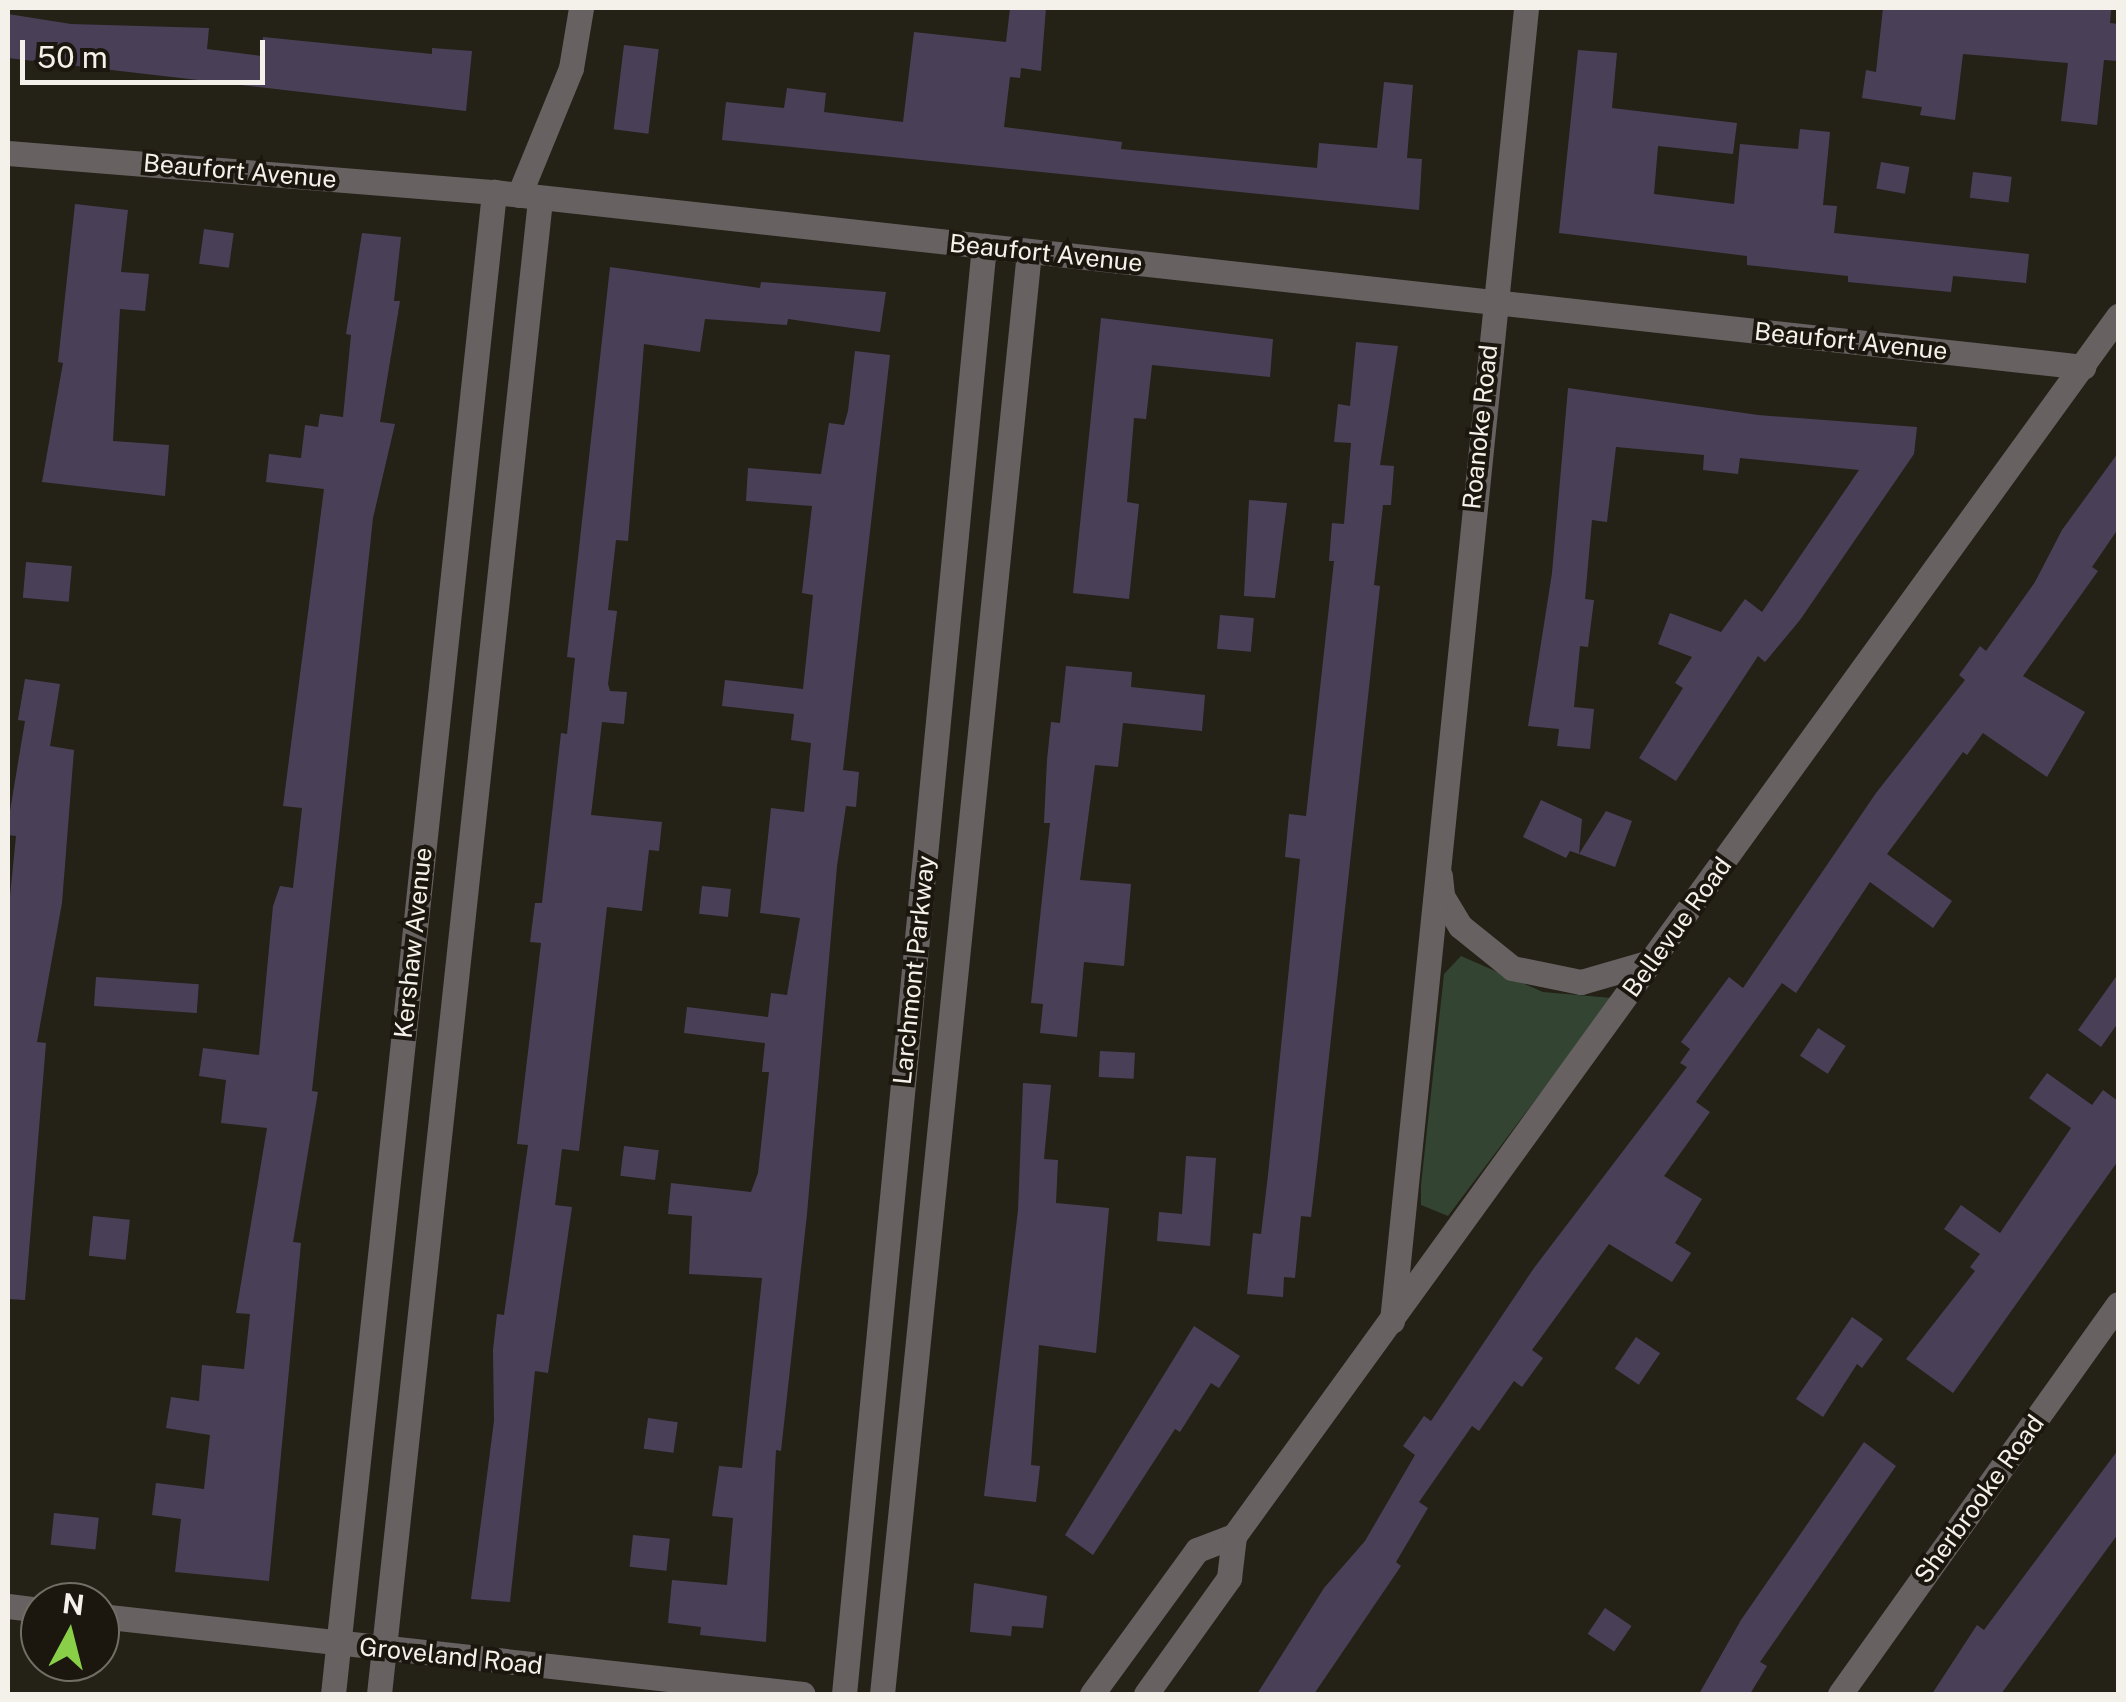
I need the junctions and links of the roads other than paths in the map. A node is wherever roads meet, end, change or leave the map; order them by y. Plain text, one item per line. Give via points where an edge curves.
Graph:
1 (581, 8) edge
2 (1526, 8) edge
3 (8, 153) edge
4 (518, 195) junction
5 (984, 246) junction
6 (1029, 250) junction
7 (1493, 301) junction
8 (2118, 316) edge
9 (2083, 367) junction
10 (1436, 846) junction
11 (1653, 960) junction
12 (2118, 1304) edge
13 (1392, 1321) junction
14 (1234, 1536) junction
15 (120, 1618) edge
16 (338, 1643) junction
17 (383, 1648) junction
18 (333, 1694) edge
19 (379, 1694) edge
20 (803, 1694) edge
21 (844, 1694) edge
22 (882, 1694) edge
23 (1092, 1694) edge
24 (1146, 1694) edge
25 (1840, 1694) edge

1 - 4 street, Kershaw Avenue via 571,68
2 - 7 street, Roanoke Road
3 - 4 street, Beaufort Avenue
4 - 5 street, Beaufort Avenue
4 - 16 street, Kershaw Avenue
4 - 17 street, Kershaw Avenue
5 - 6 street, Beaufort Avenue
5 - 21 street, Larchmont Parkway
6 - 7 street, Beaufort Avenue
6 - 22 street, Larchmont Parkway
7 - 9 street, Beaufort Avenue
7 - 10 street, Roanoke Road
8 - 9 street, Bellevue Road
9 - 11 street, Bellevue Road
10 - 11 street, Roanoke Road via 1442,896 1460,926 1512,968 1581,982
10 - 13 street, Roanoke Road
11 - 13 street, Bellevue Road
12 - 25 street, Sherbrooke Road
13 - 14 street, Bellevue Road
14 - 23 street, Bellevue Road via 1196,1550
14 - 24 street, Bellevue Road via 1229,1578
15 - 16 street, Groveland Road
16 - 17 street, Groveland Road
16 - 18 street, Kershaw Avenue
17 - 19 street, Kershaw Avenue
17 - 20 street, Groveland Road

